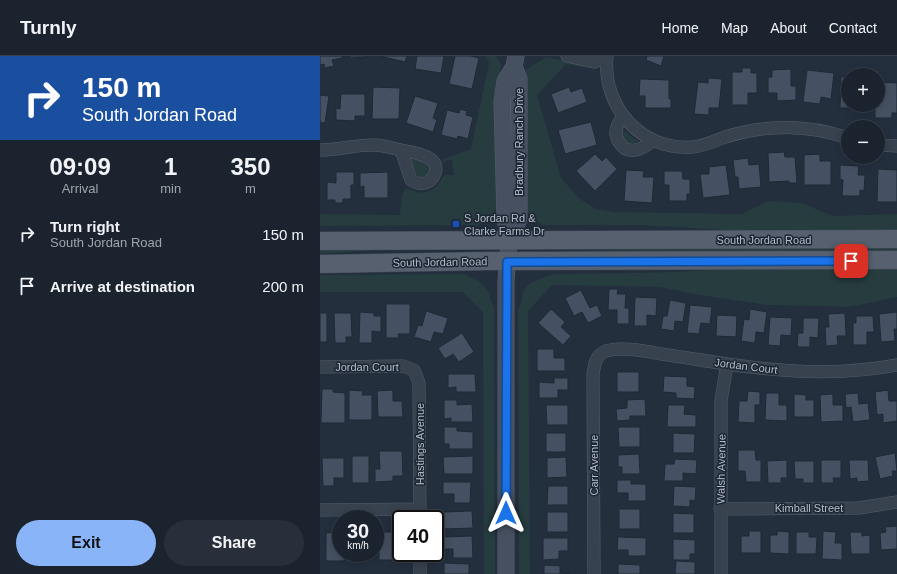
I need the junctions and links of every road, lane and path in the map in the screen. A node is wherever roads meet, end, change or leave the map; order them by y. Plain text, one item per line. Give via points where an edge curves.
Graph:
1 (567, 56) edge
2 (607, 56) edge
3 (515, 61) edge
4 (623, 116) junction
5 (841, 136) edge
6 (653, 140) junction
7 (885, 146) edge
8 (897, 146) edge
9 (320, 150) edge
10 (400, 150) dead end
11 (897, 239) edge
12 (509, 240) junction
13 (320, 241) edge
14 (897, 260) edge
15 (507, 262) junction
16 (320, 264) edge
17 (598, 356) joint
18 (726, 364) junction
19 (897, 365) edge
20 (320, 367) edge
21 (414, 370) joint
22 (897, 502) edge
23 (720, 509) junction
24 (320, 510) edge
25 (420, 510) edge
26 (392, 513) edge
27 (420, 562) edge
28 (420, 574) edge
29 (506, 574) edge
30 (594, 574) edge
31 (721, 574) edge

1 - 2 street via 594,62
2 - 4 street via 608,86
3 - 12 street, Bradbury Ranch Drive via 505,81 502,102 505,219
4 - 6 street via 636,129
4 - 6 street via 617,125 616,136 625,149 642,149
5 - 6 street via 787,127 747,131 695,146 679,146
7 - 8 street
9 - 10 street via 373,145
11 - 12 main road, South Jordan Road
12 - 13 main road, South Jordan Road
12 - 15 street, Bradbury Ranch Drive
14 - 15 main road, South Jordan Road
15 - 16 main road, South Jordan Road
15 - 29 street, Bradbury Ranch Drive
17 - 18 street, Jordan Court via 606,351 640,350
17 - 30 street, Carr Avenue via 593,376
18 - 19 street, Jordan Court via 810,372
18 - 23 street, Walsh Avenue via 721,401
20 - 21 street, Jordan Court via 403,366
21 - 25 street, Hastings Avenue via 419,382
22 - 23 street, Kimball Street via 859,508
23 - 31 street, Walsh Avenue
24 - 26 street
27 - 28 street

